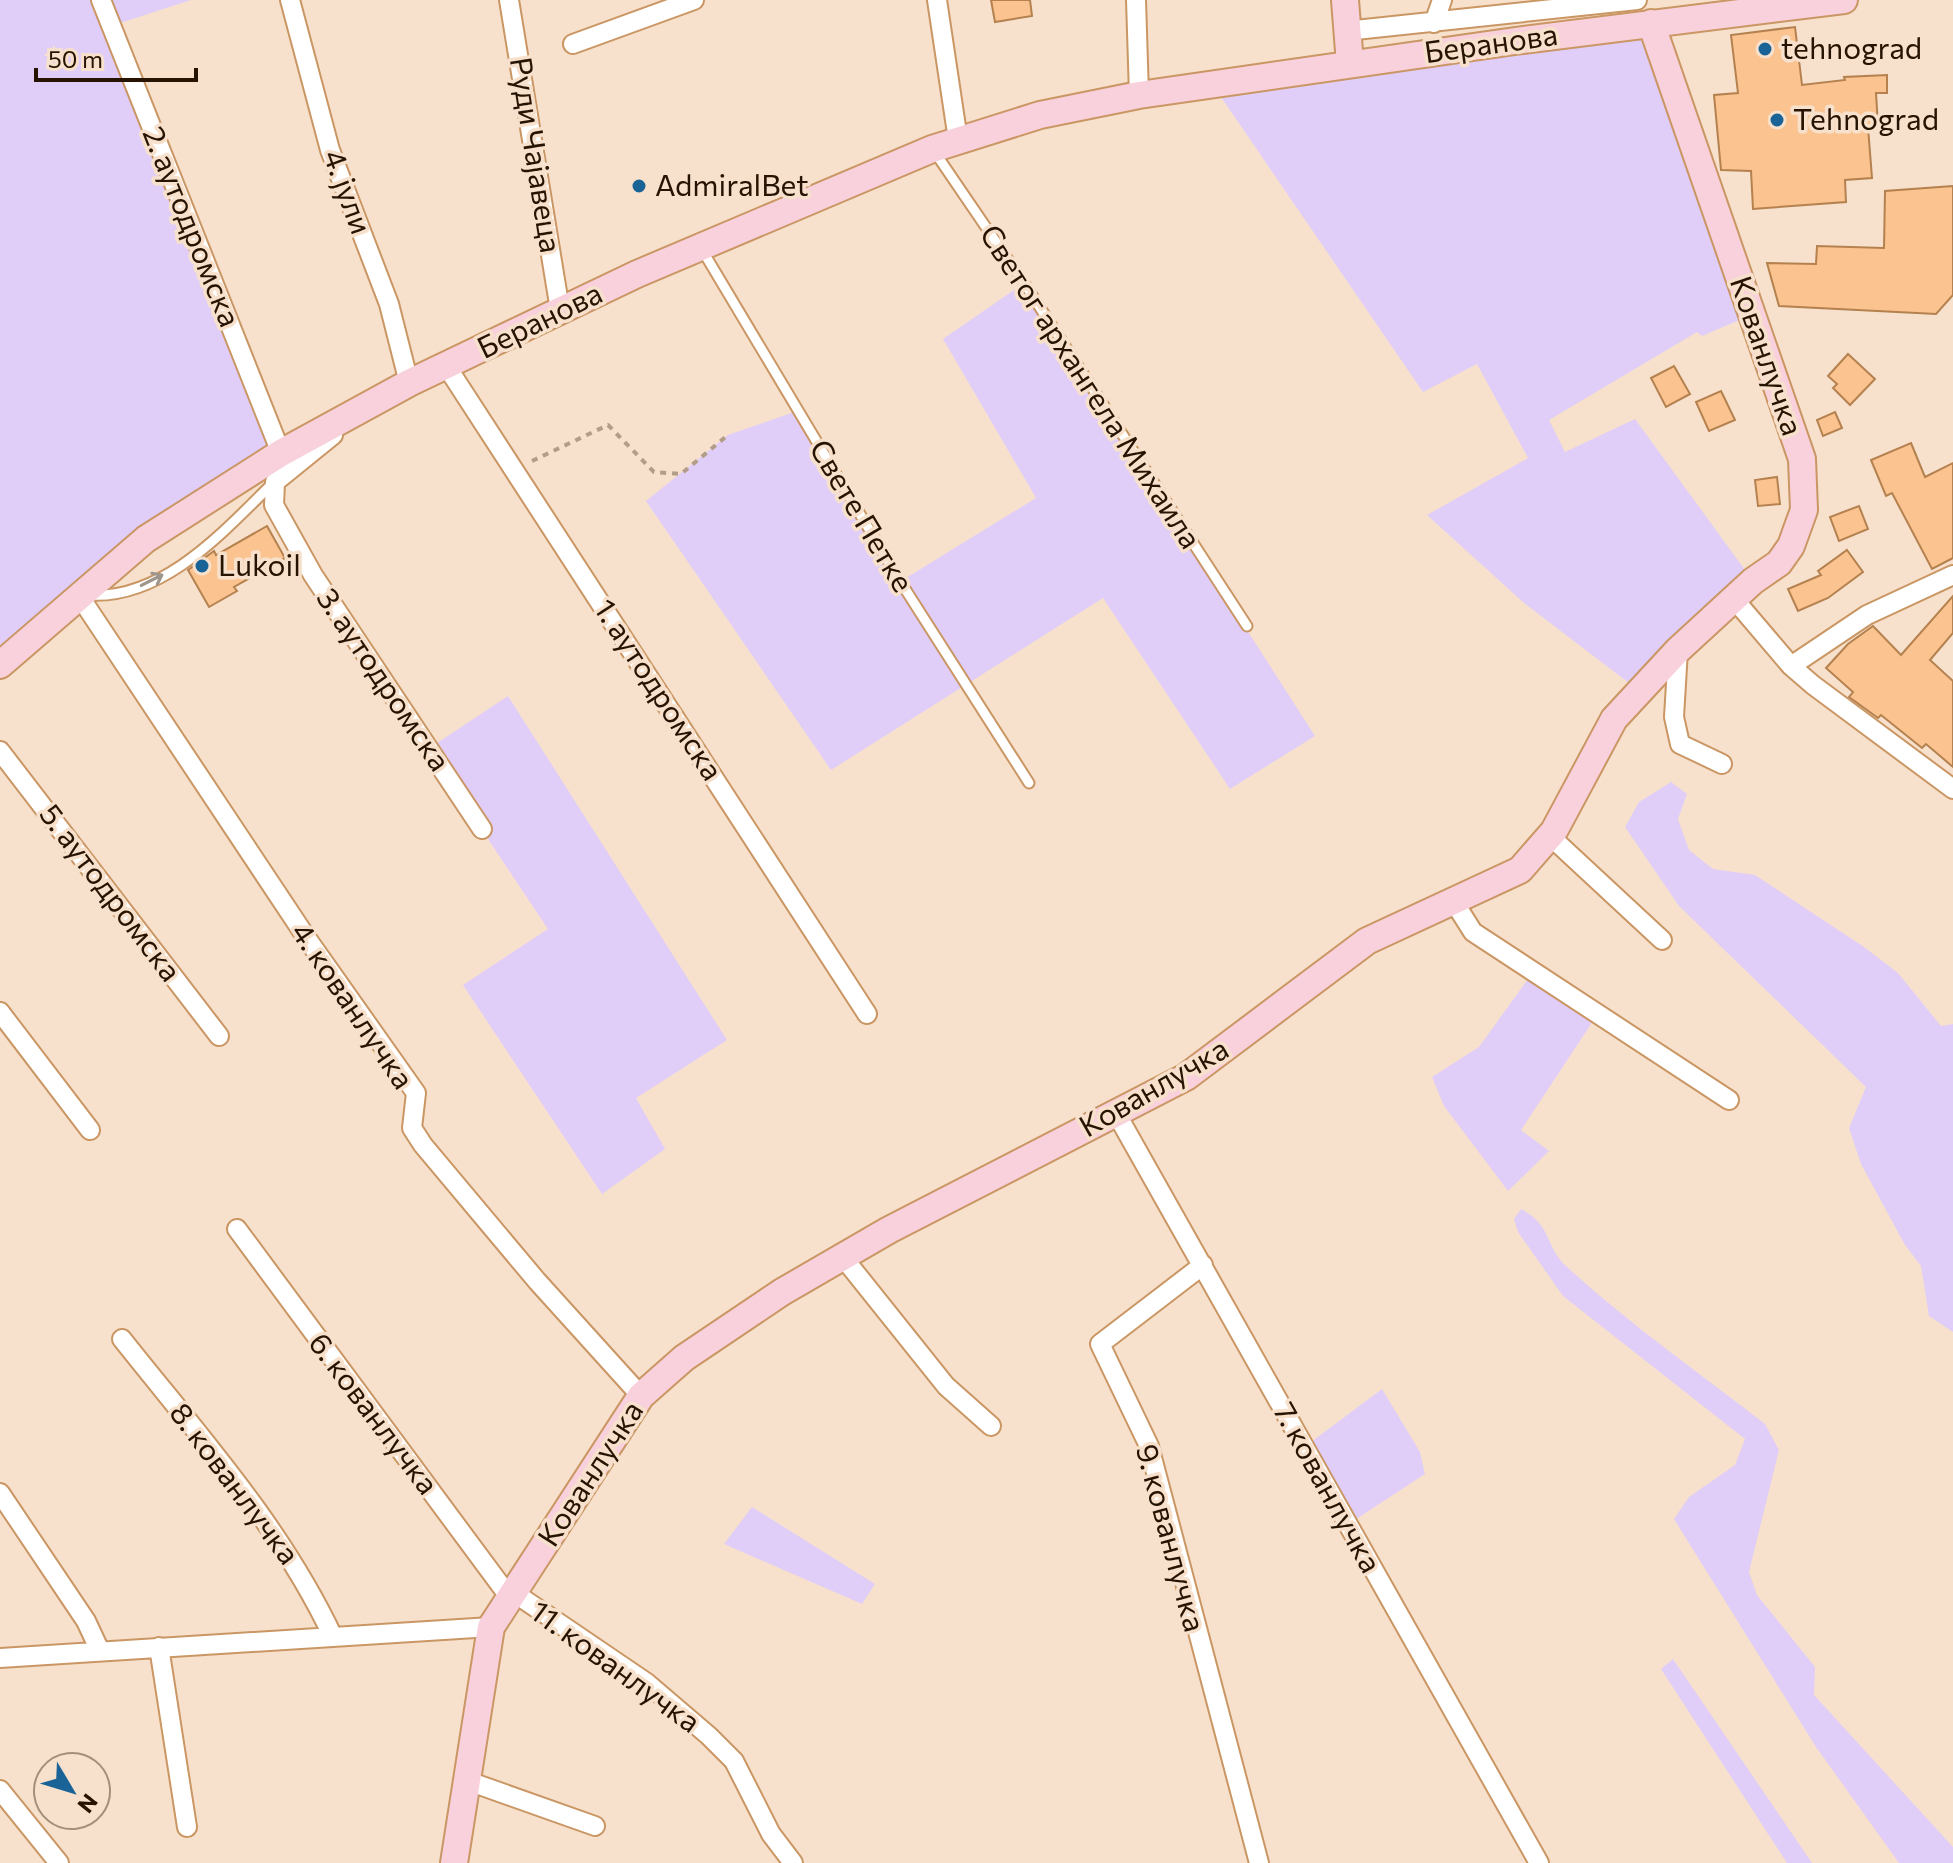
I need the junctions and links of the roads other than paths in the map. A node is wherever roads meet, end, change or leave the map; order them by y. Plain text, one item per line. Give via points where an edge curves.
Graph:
1 (101, 0) edge
2 (290, 0) edge
3 (509, 0) edge
4 (694, 0) edge
5 (937, 0) edge
6 (1136, 0) edge
7 (1345, 0) edge
8 (1442, 0) edge
9 (1637, 0) edge
10 (1844, 0) edge
11 (1434, 23) junction
12 (1651, 23) junction
13 (1346, 31) junction
14 (573, 44) dead end
15 (1350, 64) junction
16 (1139, 95) junction
17 (958, 140) junction
18 (932, 149) junction
19 (699, 245) junction
20 (560, 310) junction
21 (447, 367) junction
22 (398, 389) junction
23 (281, 453) junction
24 (275, 482) junction
25 (1953, 575) edge
26 (78, 594) junction
27 (1734, 599) junction
28 (1247, 626) dead end
29 (1678, 650) junction
30 (0, 665) edge
31 (1791, 666) junction
32 (0, 751) edge
33 (1722, 764) dead end
34 (1029, 783) dead end
35 (1953, 789) edge
36 (482, 829) dead end
37 (1551, 837) junction
38 (1454, 902) junction
39 (1662, 940) dead end
40 (0, 1012) edge
41 (867, 1014) dead end
42 (219, 1036) dead end
43 (1729, 1100) dead end
44 (1116, 1113) junction
45 (90, 1130) dead end
46 (237, 1229) dead end
47 (842, 1256) junction
48 (1203, 1265) junction
49 (122, 1339) dead end
50 (641, 1396) junction
51 (991, 1426) dead end
52 (0, 1493) edge
53 (512, 1595) junction
54 (491, 1627) junction
55 (333, 1637) junction
56 (159, 1647) junction
57 (100, 1651) junction
58 (0, 1658) edge
59 (468, 1781) junction
60 (0, 1790) edge
61 (595, 1826) dead end
62 (187, 1827) dead end
63 (59, 1863) edge
64 (454, 1863) edge
65 (793, 1863) edge
66 (1259, 1863) edge
67 (1539, 1863) edge

1 - 23 street, 2. аутодромска
2 - 22 street, 4. јули via 330,150 389,304
3 - 20 street, Руди Чајавеца
4 - 14 street, Руди Чајавеца
5 - 17 street
6 - 16 street
7 - 13 street
8 - 11 street
9 - 11 street, Беранова
10 - 12 street, Беранова
11 - 13 street, Беранова
12 - 15 street, Беранова
12 - 27 street, Кованлучка via 1802,459 1804,510 1799,530 1779,563
13 - 15 street
15 - 16 street, Беранова
16 - 17 street, Беранова via 1040,115
17 - 18 street, Беранова
18 - 19 street, Беранова
18 - 28 lane, Светог архангела Михаила
19 - 20 street, Беранова
19 - 34 lane, Свете Петке via 892,568
20 - 21 street, Беранова
21 - 22 street, Беранова
21 - 41 street, 1. аутодромска
22 - 23 street, Беранова
22 - 24 street
23 - 26 street, Беранова via 146,539
26 -> 24 lane via 107,596 157,578 214,541
24 - 36 street, 3. аутодромска via 274,505 313,575
25 - 31 street via 1867,615
26 - 30 street, Беранова
26 - 50 street, 4. кованлучка via 416,1093 412,1128 423,1145
27 - 29 street, Кованлучка
27 - 31 street
29 - 33 street via 1674,717 1680,744
29 - 37 street, Кованлучка via 1614,719
31 - 35 street
32 - 42 street, 5. аутодромска
37 - 38 street, Кованлучка via 1520,870
37 - 39 street
38 - 43 street via 1473,932
38 - 44 street, Кованлучка via 1367,941 1186,1077
40 - 45 street
44 - 47 street, Кованлучка
44 - 48 street, 7. кованлучка
46 - 53 street, 6. кованлучка
47 - 50 street, Кованлучка via 684,1358
47 - 51 street via 946,1386
48 - 66 street, 9. кованлучка via 1100,1344 1149,1446
48 - 67 street, 7. кованлучка
49 - 55 street, 8. кованлучка via 277,1534
50 - 53 street, Кованлучка
52 - 57 street via 86,1621
53 - 54 street, Кованлучка
53 - 65 street, 11. кованлучка via 647,1683 709,1736 734,1761 771,1834
54 - 55 street
54 - 59 street, Кованлучка
55 - 56 street
56 - 57 street
56 - 62 street
57 - 58 street
59 - 61 street
59 - 64 street, Кованлучка
60 - 63 street

